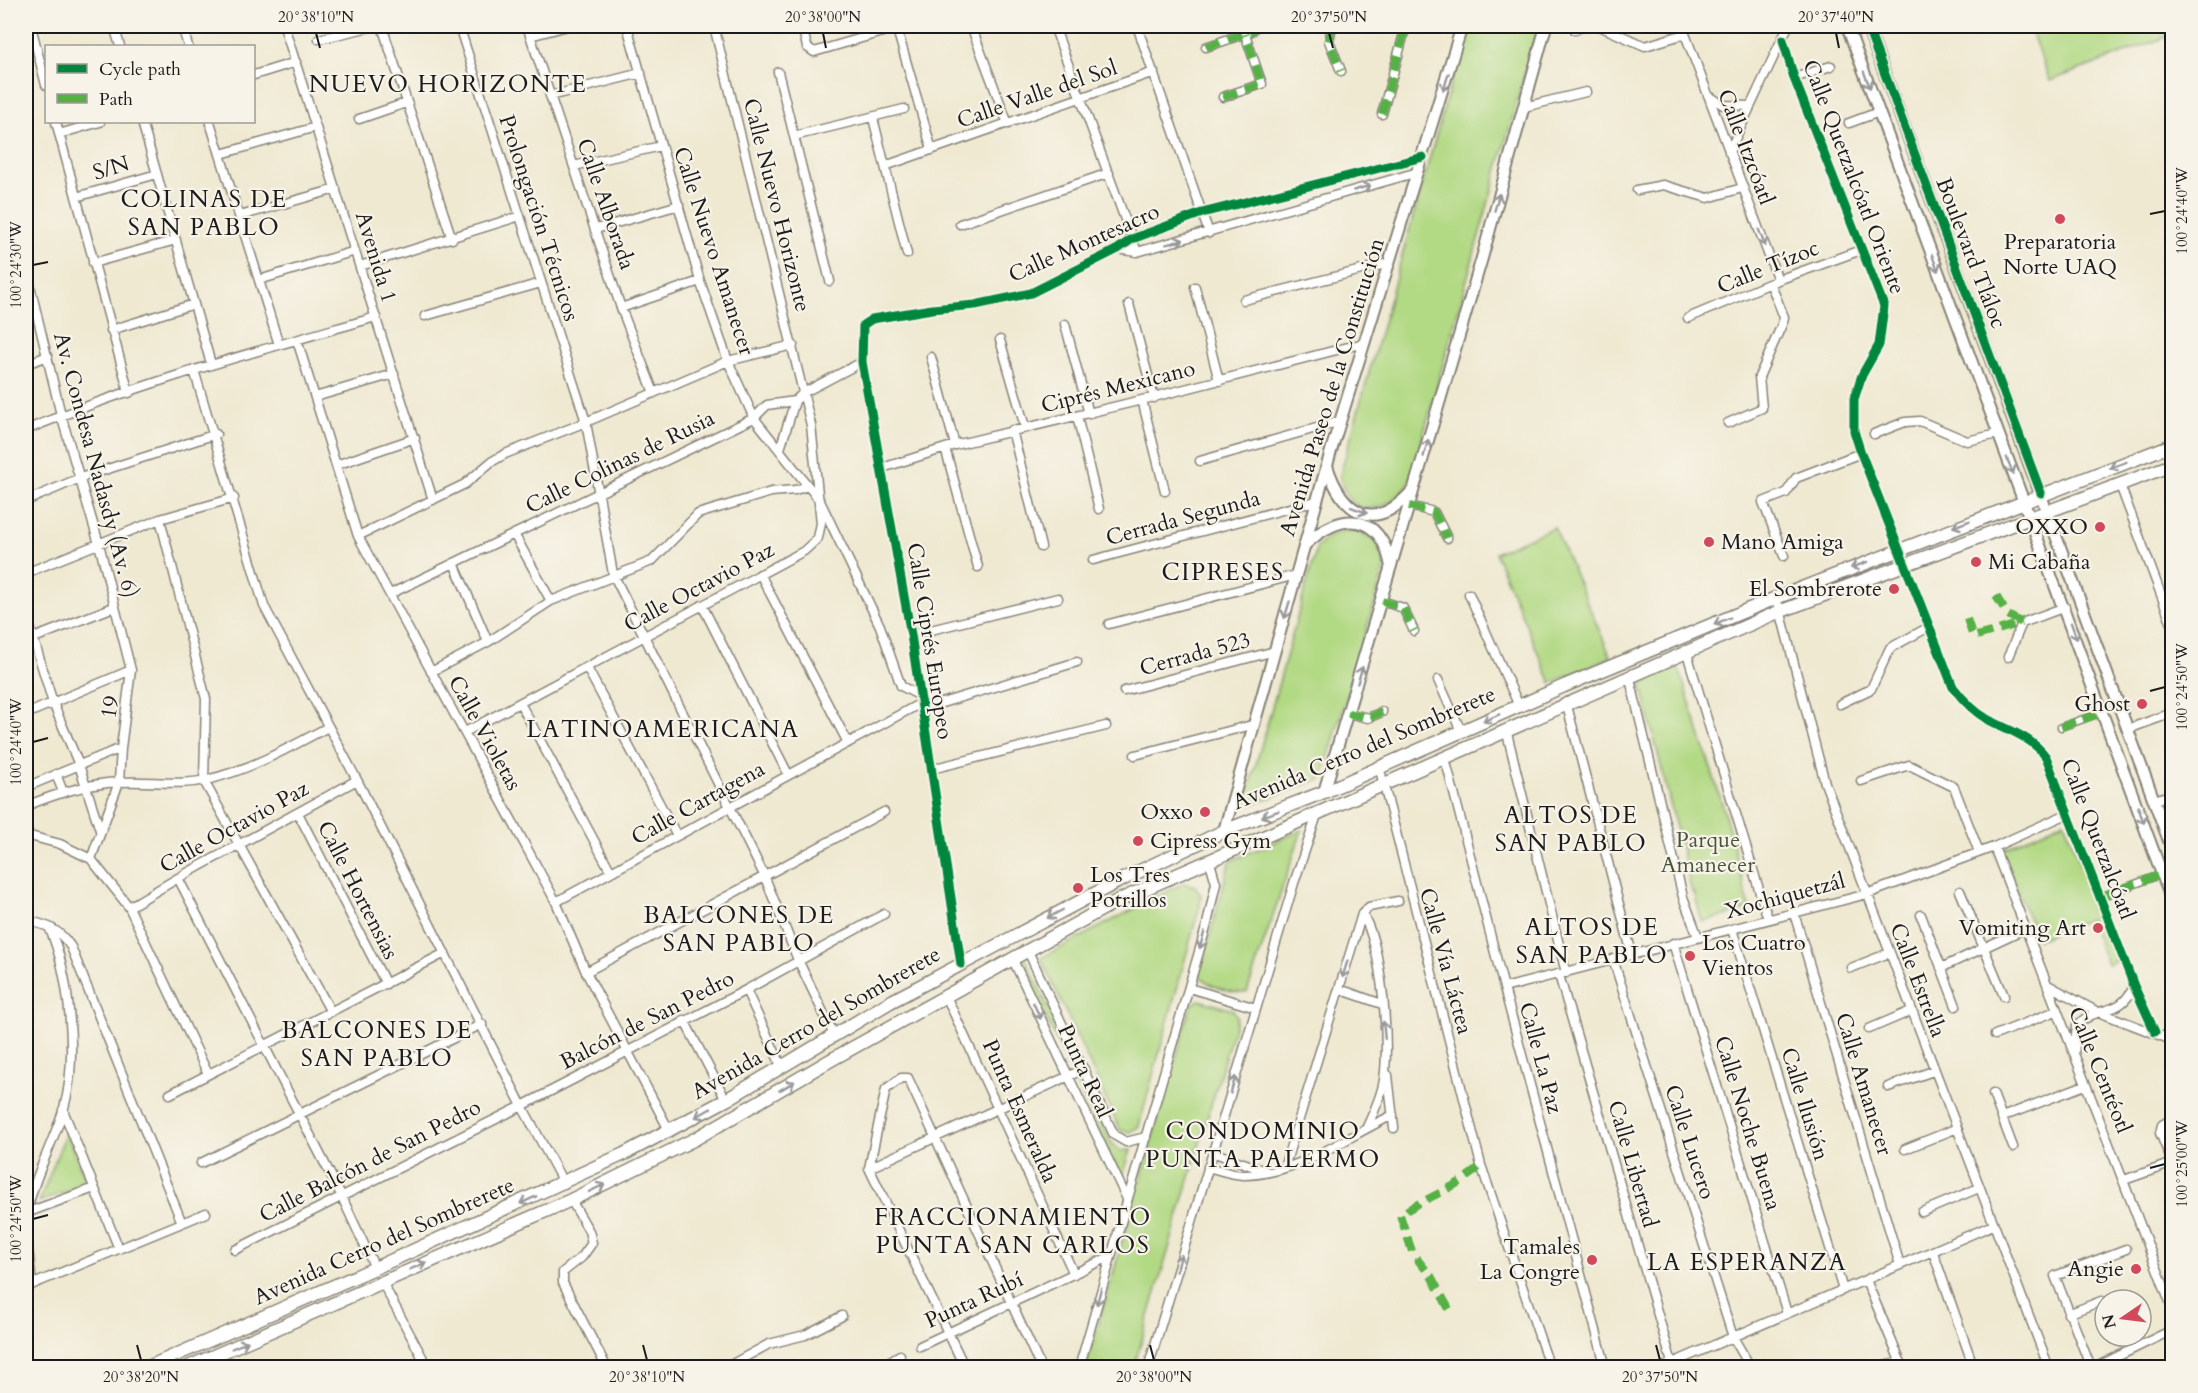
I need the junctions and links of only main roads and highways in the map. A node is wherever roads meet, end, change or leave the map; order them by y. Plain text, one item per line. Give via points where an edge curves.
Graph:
1 (2172, 445) edge
2 (2172, 465) edge
3 (192, 1366) edge
4 (146, 1368) edge

1 -> 4 main road, Avenida Cerro del Sombrerete via 1776,598 1224,831 962,964 670,1132 564,1184
3 -> 2 main road, Avenida Cerro del Sombrerete via 571,1200 695,1139 1117,901 1780,611

